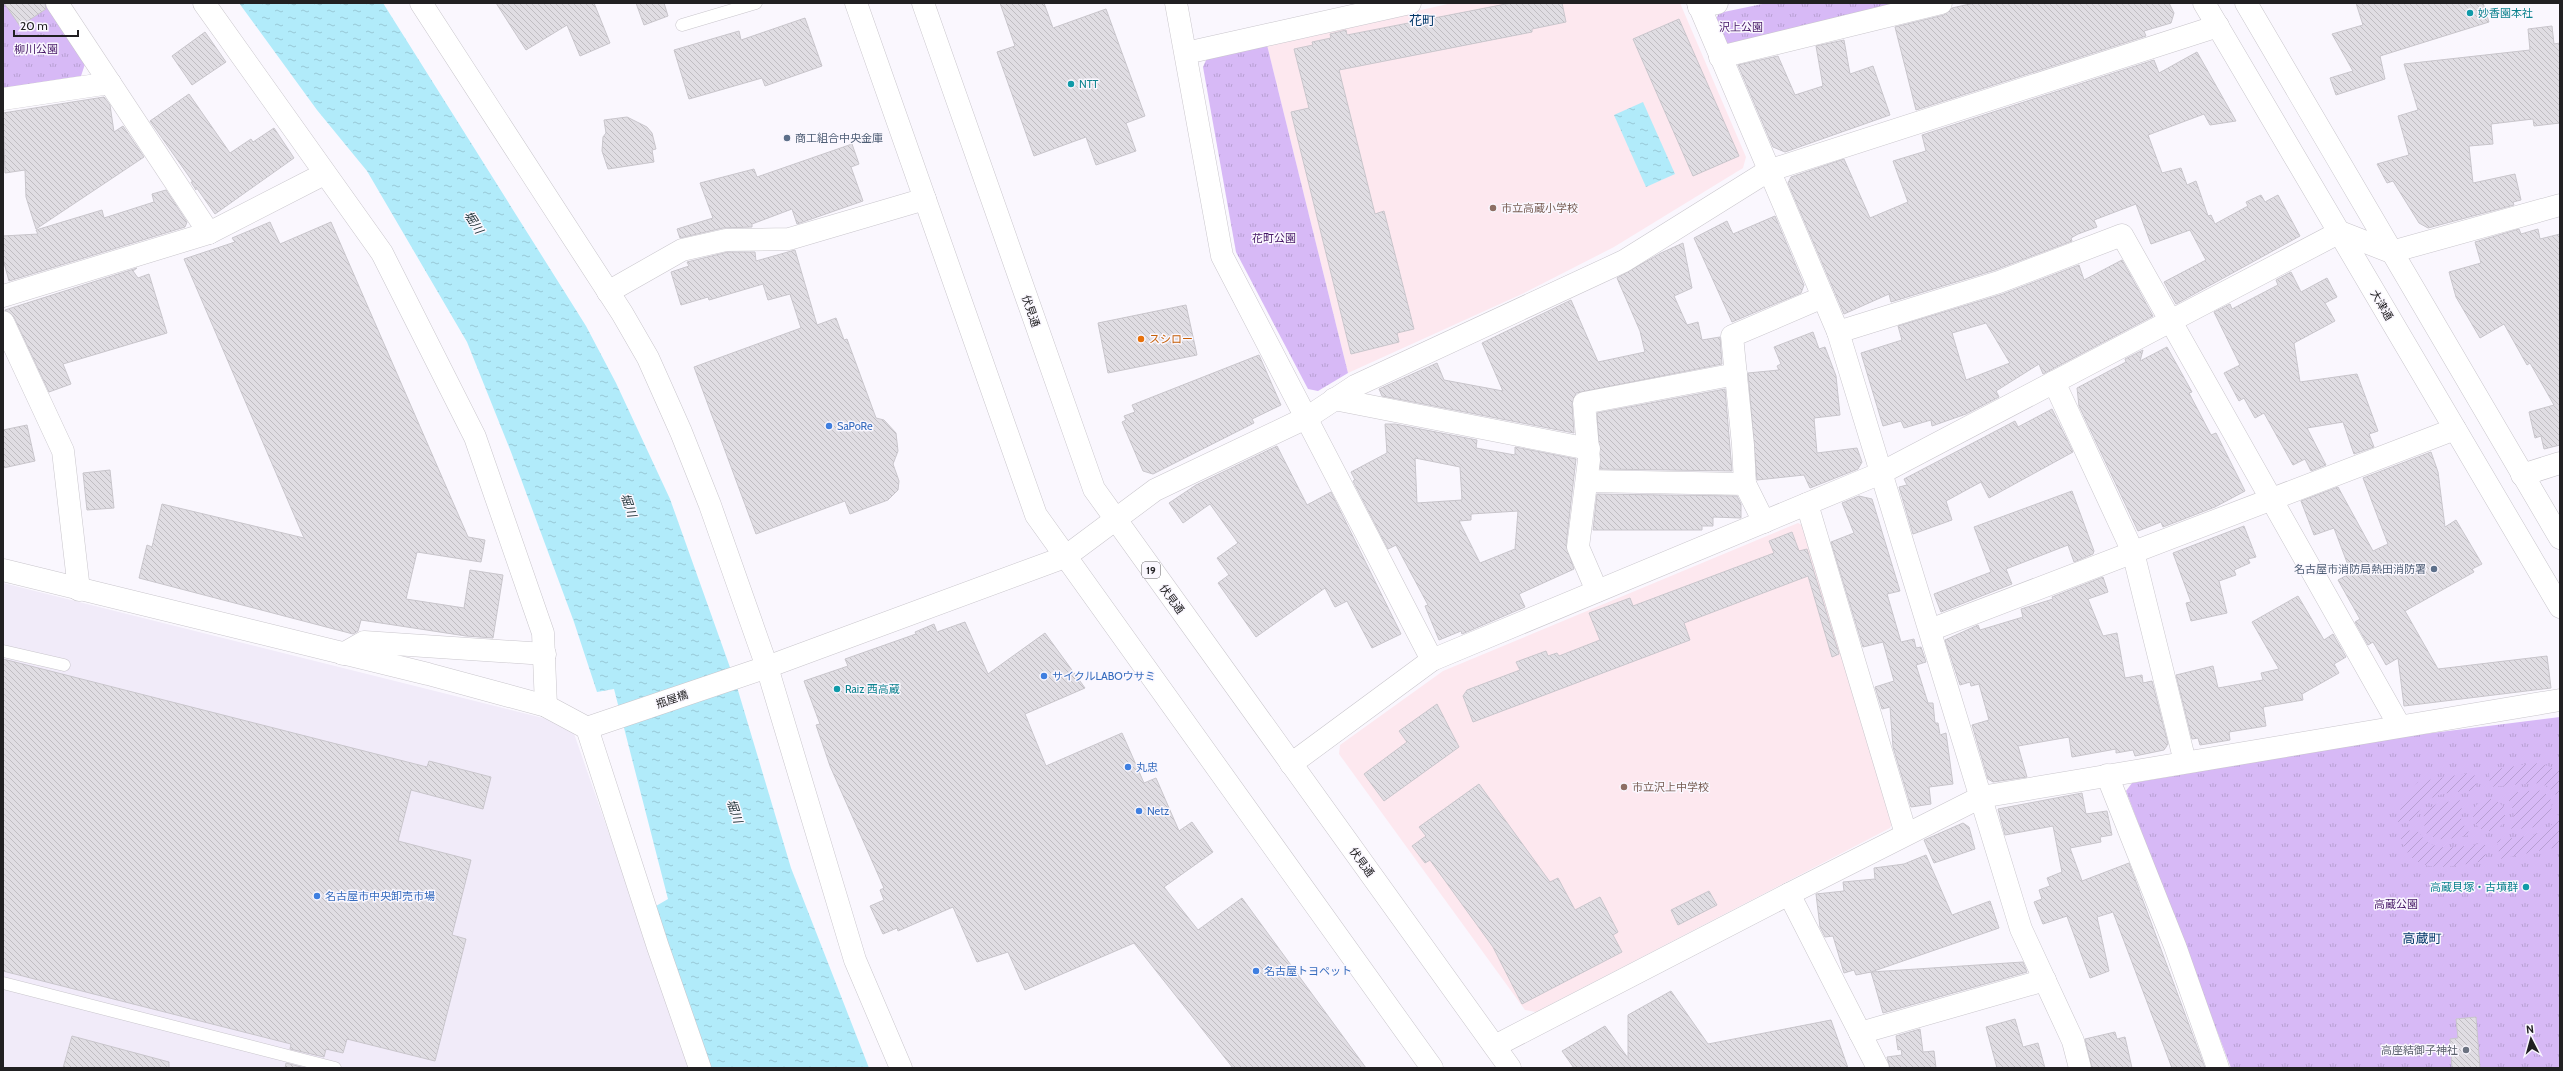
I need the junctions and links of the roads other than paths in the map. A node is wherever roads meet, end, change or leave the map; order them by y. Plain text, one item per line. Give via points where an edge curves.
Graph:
1 (57, 3) edge
2 (204, 3) edge
3 (422, 3) edge
4 (756, 3) edge
5 (856, 3) edge
6 (923, 3) edge
7 (1176, 3) edge
8 (1410, 3) edge
9 (1941, 3) edge
10 (2204, 3) edge
11 (1705, 4) edge
12 (2251, 4) edge
13 (682, 25) dead end
14 (2218, 26) junction
15 (1186, 53) junction
16 (1720, 57) junction
17 (110, 83) junction
18 (3, 99) edge
19 (1768, 171) junction
20 (324, 174) junction
21 (925, 200) junction
22 (2560, 205) edge
23 (2340, 232) junction
24 (210, 233) junction
25 (2390, 252) junction
26 (608, 292) junction
27 (3, 296) edge
28 (1823, 297) junction
29 (2171, 321) junction
30 (3, 322) edge
31 (1838, 332) junction
32 (1736, 374) junction
33 (2054, 382) junction
34 (1334, 399) junction
35 (1308, 417) junction
36 (2455, 429) junction
37 (1589, 450) junction
38 (2560, 463) edge
39 (1881, 473) junction
40 (2522, 476) junction
41 (1587, 481) junction
42 (1745, 484) junction
43 (2272, 499) junction
44 (1807, 504) junction
45 (1115, 520) junction
46 (1764, 522) junction
47 (2560, 538) edge
48 (2133, 552) junction
49 (1065, 557) junction
50 (3, 570) edge
51 (79, 590) junction
52 (1597, 591) junction
53 (2560, 607) edge
54 (1930, 630) junction
55 (3, 651) edge
56 (343, 654) junction
57 (545, 654) junction
58 (1432, 660) junction
59 (64, 665) dead end
60 (758, 670) junction
61 (2560, 700) edge
62 (546, 706) junction
63 (2399, 725) junction
64 (591, 727) junction
65 (2185, 762) junction
66 (1291, 764) junction
67 (2107, 775) junction
68 (1981, 797) junction
69 (1906, 834) junction
70 (1788, 894) junction
71 (2045, 980) junction
72 (3, 983) edge
73 (1860, 1033) junction
74 (1495, 1046) junction
75 (335, 1068) edge
76 (700, 1068) edge
77 (901, 1068) edge
78 (1432, 1068) edge
79 (1510, 1068) edge
80 (1878, 1068) edge
81 (2080, 1068) edge
82 (2218, 1068) edge

1 - 17 main road
2 - 20 main road
3 - 26 main road
4 - 13 lane
5 - 21 main road
6 - 45 main road, 伏見通 / 19 via 1094,489
7 - 15 main road
8 - 15 main road
9 - 16 main road
10 - 14 main road, 大津通
11 - 16 main road
12 - 25 main road
14 - 19 main road, 瓶屋橋
14 - 23 main road, 大津通
15 - 35 main road via 1222,256
16 - 19 main road
17 - 18 main road
17 - 24 main road
19 - 28 main road
19 - 34 main road, 瓶屋橋 via 1624,261 1355,386
20 - 24 main road
20 - 57 main road via 382,253 475,438 543,633
21 - 26 main road via 789,239 726,240 682,250
21 - 49 main road via 1036,515
22 - 25 main road
23 - 25 main road
23 - 29 main road
23 - 36 main road, 大津通
24 - 27 main road
25 - 40 main road
26 - 60 main road via 648,358 681,432
28 - 31 main road
28 - 32 main road via 1732,336
29 - 31 main road via 2122,235 2000,282
29 - 33 main road
29 - 43 main road
30 - 51 main road via 63,451
31 - 39 main road
32 - 37 main road via 1584,403
32 - 42 main road
33 - 39 main road
33 - 48 main road
34 - 35 main road, 瓶屋橋
34 - 37 main road
35 - 45 main road, 瓶屋橋 via 1155,490
35 - 58 main road
36 - 43 main road
36 - 53 main road, 大津通
37 - 41 main road
38 - 40 main road
39 - 44 main road
39 - 54 main road
40 - 47 main road
41 - 42 main road
41 - 52 main road via 1578,547
42 - 46 main road
43 - 48 main road
43 - 63 main road
44 - 46 main road
44 - 69 main road
45 - 49 main road, 瓶屋橋
45 - 66 main road, 伏見通 / 19
46 - 52 main road
48 - 54 main road
48 - 65 main road
49 - 60 main road, 瓶屋橋
49 - 78 main road
50 - 51 main road
51 - 56 main road
52 - 58 main road
54 - 68 main road
55 - 59 lane
56 - 57 main road via 364,642
56 - 62 main road
57 - 62 main road
58 - 66 main road
60 - 64 main road, 瓶屋橋
60 - 77 main road via 855,960
61 - 63 main road
62 - 64 main road
63 - 65 main road
64 - 76 main road via 658,947
65 - 67 main road
66 - 74 main road, 伏見通 / 19
67 - 68 main road
67 - 82 main road via 2175,946
68 - 69 main road
68 - 71 main road via 2021,930
69 - 70 main road
70 - 73 main road
70 - 74 main road
71 - 73 main road
71 - 81 main road via 2073,1041
72 - 75 lane
73 - 80 main road
74 - 79 main road, 伏見通 / 19

